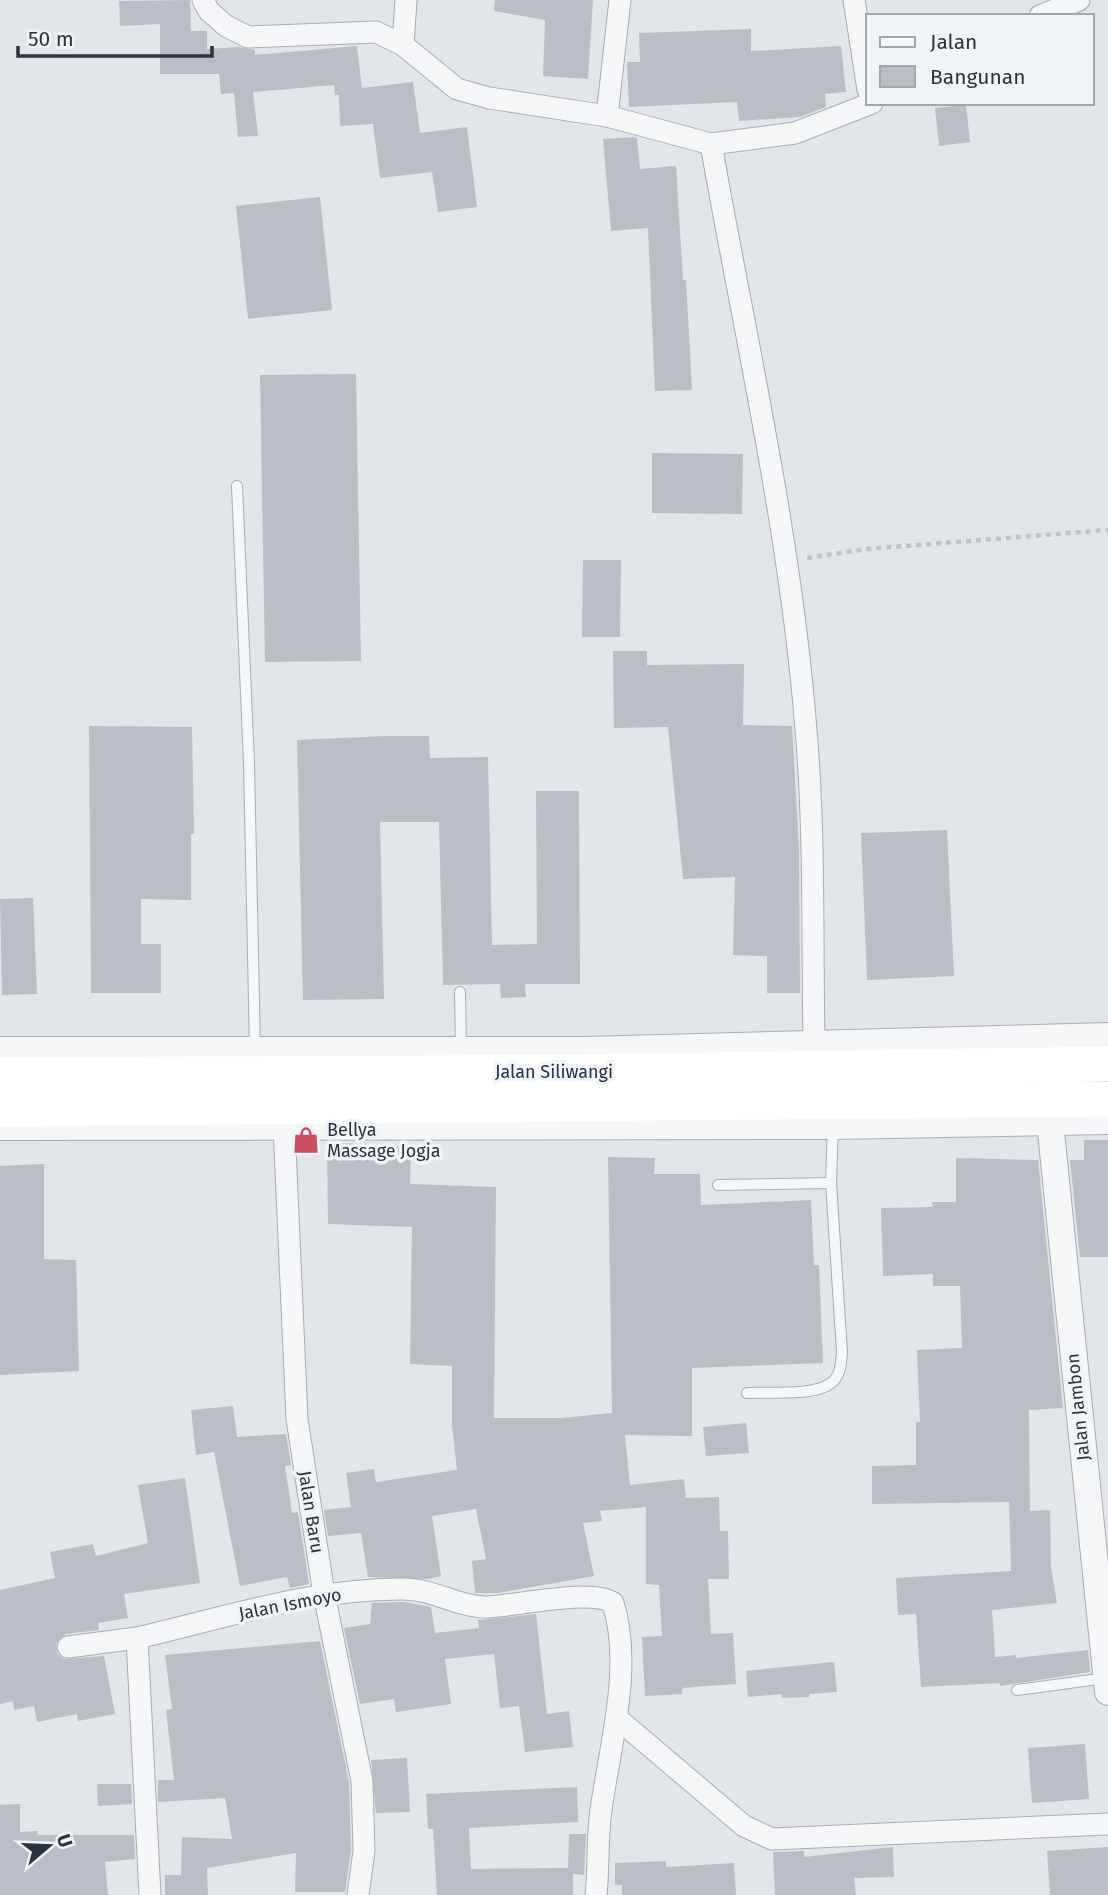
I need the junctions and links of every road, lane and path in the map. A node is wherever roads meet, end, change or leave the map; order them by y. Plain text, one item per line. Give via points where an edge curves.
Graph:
1 (203, 0) edge
2 (406, 0) edge
3 (620, 0) edge
4 (854, 0) edge
5 (1079, 0) edge
6 (1051, 8) edge
7 (403, 45) junction
8 (866, 77) edge
9 (866, 105) edge
10 (607, 116) junction
11 (711, 144) junction
12 (237, 486) dead end
13 (1108, 530) edge
14 (785, 561) junction
15 (460, 992) dead end
16 (1108, 1037) edge
17 (814, 1042) junction
18 (255, 1049) junction
19 (461, 1050) junction
20 (0, 1051) edge
21 (585, 1061) junction
22 (1108, 1064) edge
23 (0, 1075) edge
24 (1108, 1099) edge
25 (0, 1109) edge
26 (833, 1114) junction
27 (1108, 1121) edge
28 (1050, 1122) junction
29 (284, 1125) junction
30 (0, 1128) edge
31 (831, 1183) junction
32 (718, 1185) dead end
33 (747, 1393) dead end
34 (324, 1594) junction
35 (137, 1638) junction
36 (68, 1647) dead end
37 (1107, 1685) edge
38 (1017, 1690) dead end
39 (618, 1719) junction
40 (1108, 1824) edge
41 (150, 1895) edge
42 (358, 1895) edge
43 (596, 1895) edge

1 - 7 street via 226,26 248,37 376,32
2 - 7 street
3 - 10 street
4 - 8 street
5 - 6 street
7 - 10 street via 457,89
9 - 11 street via 794,133
10 - 11 street
11 - 14 street
12 - 18 lane
13 - 14 path via 867,549
14 - 17 street via 806,728 813,849
15 - 19 lane
16 - 17 street
17 - 21 street
18 - 19 street
18 - 20 street
19 - 21 street
21 - 22 highway, Jalan Siliwangi
21 - 23 highway, Jalan Siliwangi
24 - 26 highway, Jalan Siliwangi
25 - 26 highway, Jalan Siliwangi
26 - 28 street
26 - 29 street
26 - 31 lane
27 - 28 street
28 - 37 street, Jalan Jambon
29 - 30 street
29 - 34 street, Jalan Baru via 297,1419
31 - 32 lane
31 - 33 lane via 840,1372 833,1383 818,1390
34 - 35 street, Jalan Ismoyo
34 - 39 street, Jalan Ismoyo via 430,1591 477,1606 579,1597 609,1600 614,1603 619,1630
34 - 42 street, Jalan Baru via 362,1781 364,1851
35 - 36 street, Jalan Ismoyo
35 - 41 street
37 - 38 lane
39 - 40 street via 744,1826 772,1839
39 - 43 street, Jalan Ismoyo via 601,1812

